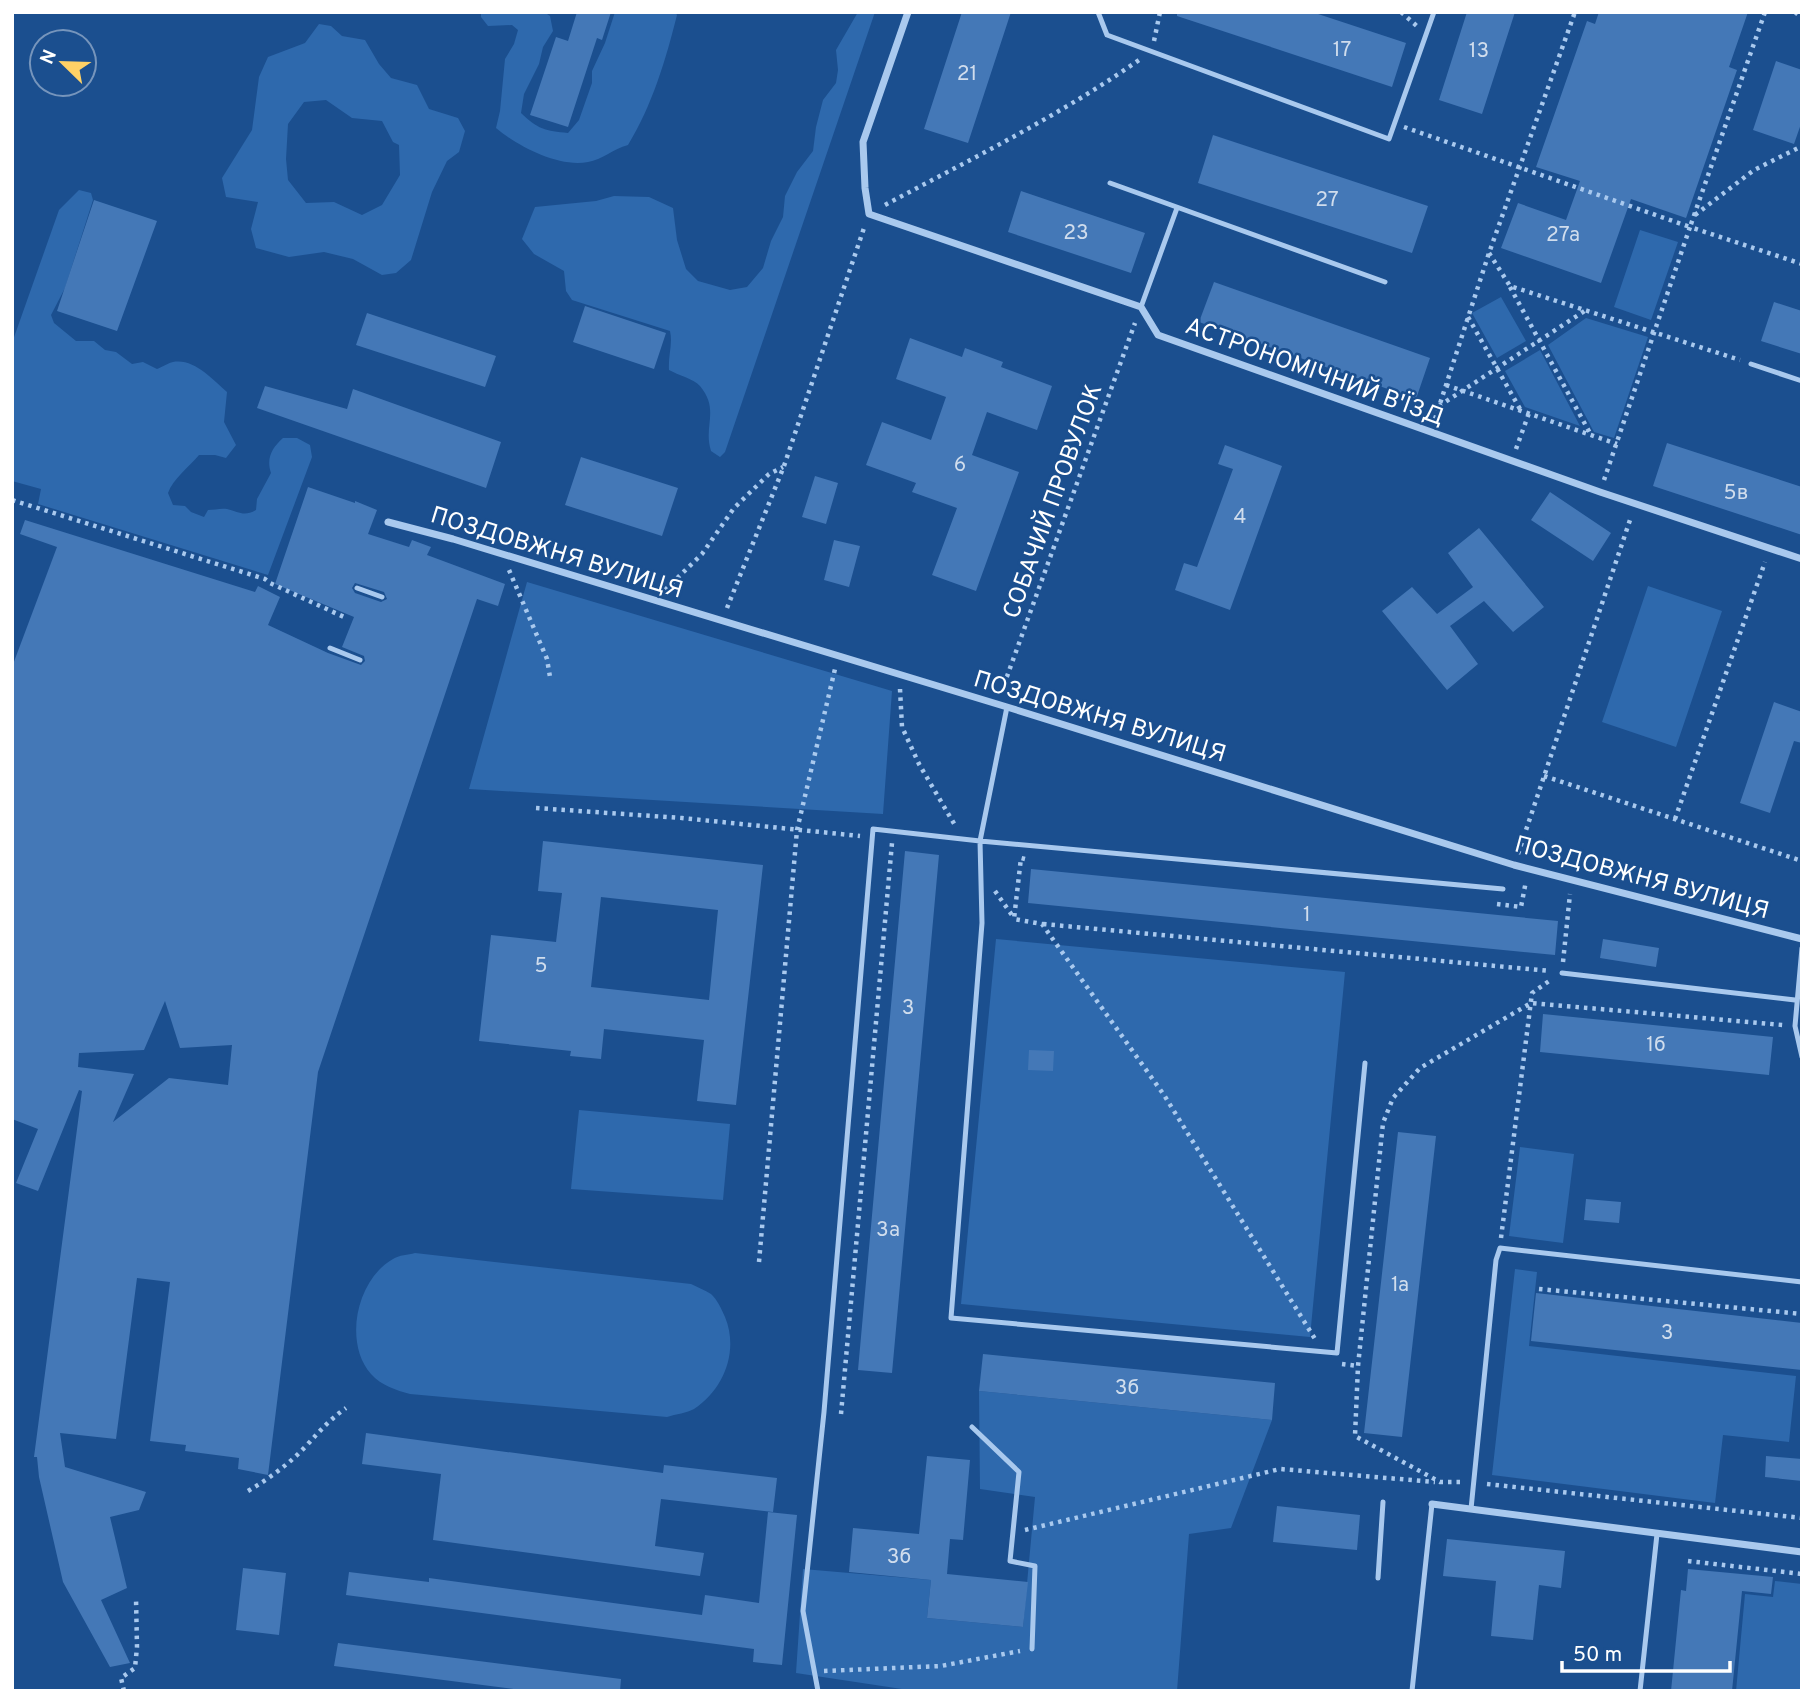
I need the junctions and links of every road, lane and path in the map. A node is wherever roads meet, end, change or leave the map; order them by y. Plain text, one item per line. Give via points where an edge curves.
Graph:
1 (908, 12) edge
2 (1098, 12) edge
3 (1160, 12) edge
4 (1434, 12) edge
5 (1575, 12) edge
6 (1765, 12) edge
7 (1795, 12) edge
8 (1802, 18) edge
9 (1152, 51) junction
10 (1395, 125) junction
11 (1802, 145) edge
12 (1521, 167) junction
13 (1110, 183) dead end
14 (1177, 208) junction
15 (869, 214) junction
16 (1695, 215) junction
17 (1690, 227) junction
18 (1489, 253) junction
19 (1802, 264) edge
20 (1385, 282) dead end
21 (1510, 286) junction
22 (1141, 307) junction
23 (1586, 310) junction
24 (1468, 317) junction
25 (1655, 332) junction
26 (1540, 342) junction
27 (1751, 363) joint
28 (1802, 381) edge
29 (1446, 384) junction
30 (1438, 407) junction
31 (1520, 410) junction
32 (1529, 413) junction
33 (1430, 433) junction
34 (1591, 435) junction
35 (1617, 443) junction
36 (1512, 461) junction
37 (784, 466) junction
38 (1600, 492) junction
39 (12, 500) edge
40 (1635, 503) junction
41 (388, 522) dead end
42 (1770, 548) junction
43 (1802, 559) edge
44 (506, 567) dead end
45 (357, 588) dead end
46 (382, 597) dead end
47 (653, 601) junction
48 (344, 617) dead end
49 (722, 622) junction
50 (330, 648) dead end
51 (360, 660) dead end
52 (836, 665) dead end
53 (550, 677) dead end
54 (899, 684) dead end
55 (1007, 707) junction
56 (1544, 776) junction
57 (536, 808) dead end
58 (1675, 819) junction
59 (797, 830) junction
60 (850, 835) dead end
61 (963, 839) junction
62 (892, 840) dead end
63 (980, 841) junction
64 (1035, 860) dead end
65 (1802, 861) edge
66 (1514, 865) junction
67 (980, 867) junction
68 (1526, 881) dead end
69 (1503, 889) dead end
70 (1570, 892) dead end
71 (1493, 904) dead end
72 (1014, 919) junction
73 (1042, 923) junction
74 (1802, 939) edge
75 (1802, 948) edge
76 (1562, 972) junction
77 (1795, 1000) junction
78 (1531, 1003) junction
79 (1794, 1026) junction
80 (1802, 1057) edge
81 (1365, 1063) dead end
82 (1383, 1123) dead end
83 (1500, 1248) junction
84 (759, 1262) dead end
85 (1802, 1282) edge
86 (1539, 1289) dead end
87 (1802, 1314) edge
88 (1323, 1352) junction
89 (346, 1408) dead end
90 (841, 1414) dead end
91 (972, 1427) dead end
92 (1440, 1482) dead end
93 (248, 1491) dead end
94 (1383, 1502) dead end
95 (1432, 1504) joint
96 (1471, 1509) junction
97 (1013, 1532) junction
98 (1657, 1534) junction
99 (1802, 1552) edge
100 (1688, 1561) dead end
101 (1802, 1574) edge
102 (1378, 1578) dead end
103 (136, 1598) dead end
104 (1032, 1648) joint
105 (813, 1671) junction
106 (124, 1691) edge
107 (818, 1691) edge
108 (1412, 1691) edge
109 (1640, 1691) edge

1 - 15 street via 863,142
2 - 9 lane via 1107,35
3 - 9 path
4 - 10 lane
5 - 12 path
6 - 16 path
7 - 8 path
9 - 10 lane via 1389,139
9 - 15 path via 1057,113
10 - 12 path
11 - 16 path via 1754,170
12 - 17 path
12 - 18 path
13 - 14 lane
14 - 20 lane
14 - 22 lane
15 - 22 street
15 - 37 path
16 - 17 path
17 - 19 path
17 - 25 path
18 - 21 path
18 - 24 path
21 - 23 path
21 - 26 path
22 - 33 street, АСТРОНОМІЧНИЙ В'ЇЗД via 1158,335
22 - 55 path, СОБАЧИЙ ПРОВУЛОК via 1000,694
23 - 25 path
23 - 26 path
24 - 29 path
24 - 31 path
25 - 27 path
25 - 35 path
26 - 30 path
26 - 34 path
27 - 28 lane
29 - 30 path
29 - 31 path
30 - 33 path
31 - 32 path
32 - 34 path
32 - 36 path
33 - 36 street, АСТРОНОМІЧНИЙ В'ЇЗД
34 - 35 path
35 - 38 path
36 - 38 street, АСТРОНОМІЧНИЙ В'ЇЗД
37 - 47 path via 769,474 734,508 702,554
37 - 49 path
38 - 40 street, АСТРОНОМІЧНИЙ В'ЇЗД
39 - 48 path via 265,579
40 - 42 street, АСТРОНОМІЧНИЙ В'ЇЗД
40 - 56 path
41 - 47 street, ПОЗДОВЖНЯ ВУЛИЦЯ
42 - 43 street, АСТРОНОМІЧНИЙ В'ЇЗД
42 - 58 path
44 - 53 path via 547,659
45 - 46 lane
47 - 49 street, ПОЗДОВЖНЯ ВУЛИЦЯ
49 - 55 street, ПОЗДОВЖНЯ ВУЛИЦЯ
50 - 51 lane
52 - 59 path
54 - 61 path via 902,727
55 - 63 lane
55 - 66 street, ПОЗДОВЖНЯ ВУЛИЦЯ
56 - 58 path
56 - 66 path
57 - 59 path
58 - 65 path
59 - 60 path
59 - 84 path
61 - 63 lane
61 - 105 lane via 873,829 803,1611
62 - 90 path
63 - 67 lane
63 - 69 lane
64 - 72 path via 1021,858
66 - 74 street, ПОЗДОВЖНЯ ВУЛИЦЯ
67 - 72 path
67 - 88 lane via 982,923 951,1318
68 - 71 path via 1521,907
70 - 76 path
72 - 73 path
73 - 76 path
73 - 88 path via 1164,1095
75 - 77 lane
76 - 77 lane
76 - 78 path via 1532,993
77 - 79 lane
78 - 79 path
78 - 82 path via 1420,1068 1393,1098
78 - 83 path
79 - 80 lane
81 - 88 lane via 1337,1353
83 - 85 lane
83 - 96 lane
86 - 87 path
89 - 93 path via 275,1475
91 - 97 lane via 1019,1472
92 - 97 path via 1280,1469
94 - 102 lane
95 - 96 street
95 - 108 lane
96 - 98 street
97 - 104 lane via 1010,1561 1035,1566
98 - 99 street
98 - 109 lane
100 - 101 path
103 - 106 path via 135,1668 121,1678
104 - 105 path via 941,1667
105 - 107 lane

